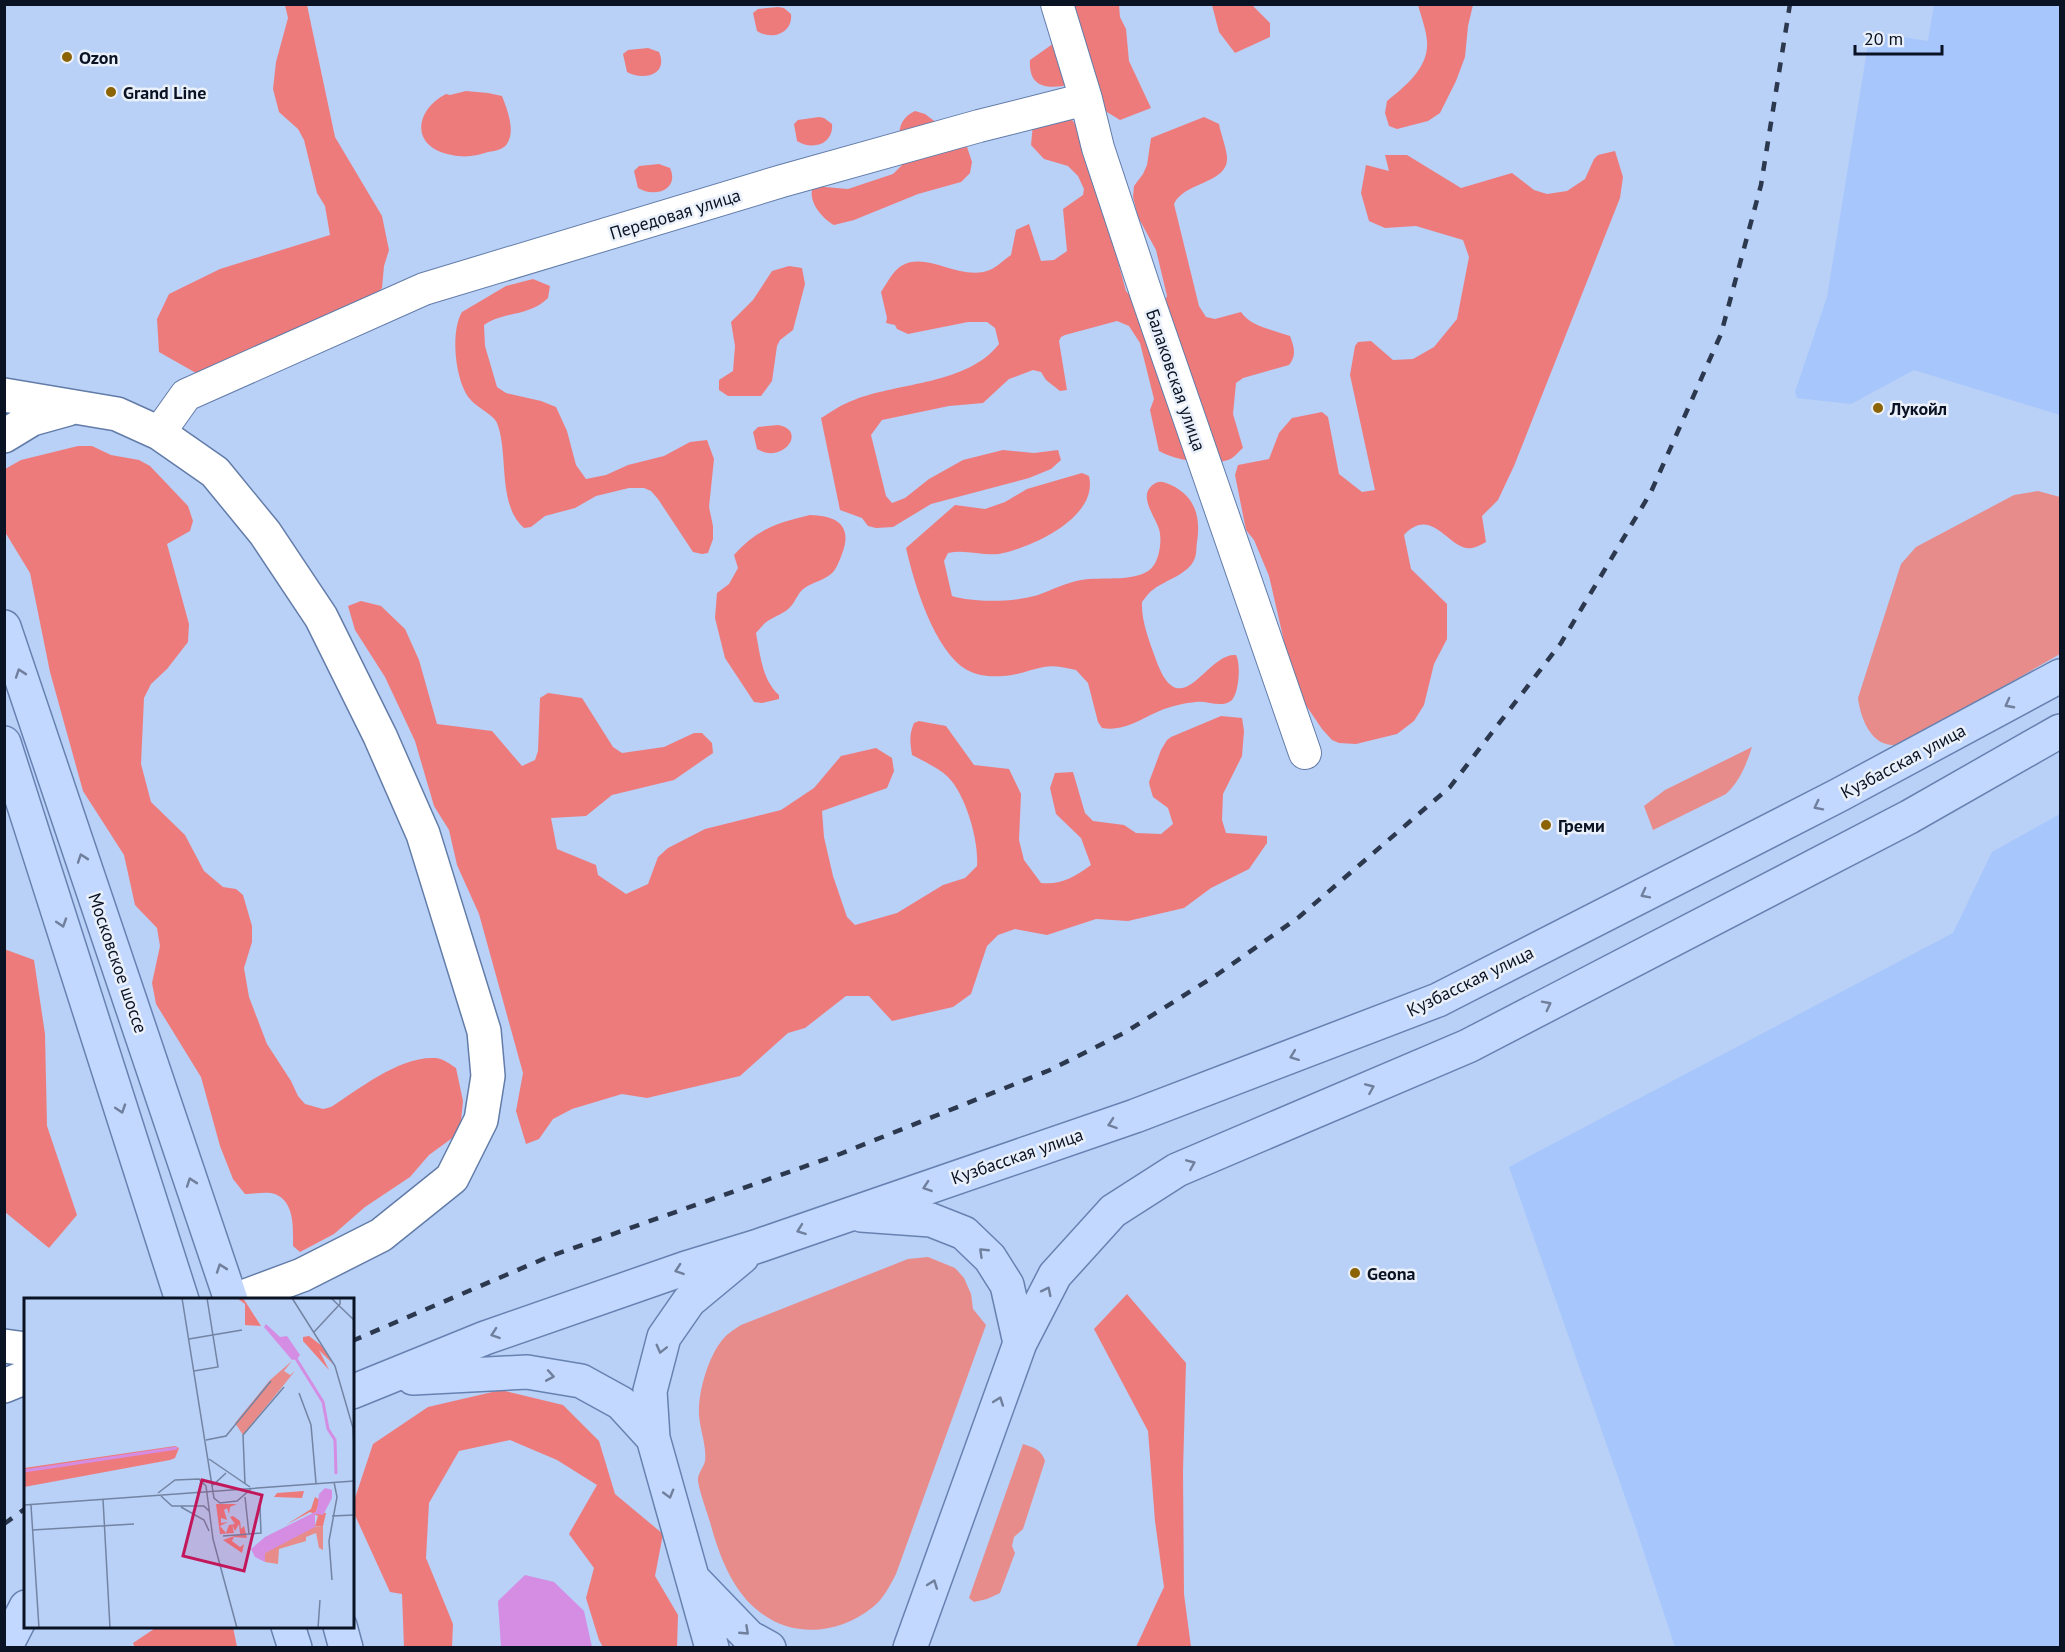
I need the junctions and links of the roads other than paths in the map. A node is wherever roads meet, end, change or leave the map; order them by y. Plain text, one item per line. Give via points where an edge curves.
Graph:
1 (1057, 4) edge
2 (1086, 99) junction
3 (4, 395) edge
4 (79, 407) junction
5 (159, 433) junction
6 (4, 436) edge
7 (4, 627) edge
8 (2061, 676) edge
9 (2061, 731) edge
10 (4, 743) edge
11 (1305, 753) dead end
12 (12, 781) edge
13 (848, 1214) junction
14 (755, 1247) junction
15 (182, 1298) edge
16 (233, 1298) edge
17 (236, 1298) edge
18 (1020, 1343) junction
19 (4, 1346) edge
20 (24, 1349) edge
21 (24, 1378) edge
22 (387, 1380) junction
23 (4, 1386) edge
24 (354, 1391) edge
25 (653, 1438) junction
26 (694, 1581) junction
27 (24, 1611) edge
28 (289, 1628) edge
29 (340, 1628) edge
30 (905, 1645) edge
31 (5, 1647) edge
32 (295, 1647) edge
33 (346, 1647) edge
34 (712, 1647) edge
35 (769, 1647) edge

1 - 2 street, Балаковская улица
2 - 5 street, Передовая улица via 782,181 424,289 186,395
2 - 11 street, Балаковская улица via 1098,148 1147,296
3 - 4 main road
4 - 5 main road via 117,414
4 - 6 main road via 32,419
5 - 17 main road via 215,472 265,533 321,617 423,834 484,1031 488,1076 481,1120 452,1178 381,1235 302,1275
16 -> 7 main road, Московское шоссе
8 -> 13 main road, Кузбасская улица via 1839,795 1438,1000 1135,1116
18 -> 9 main road via 1055,1275 1070,1258 1113,1211 1177,1170 1468,1046 1909,818
10 - 12 main road
12 -> 15 main road
13 -> 14 main road, Кузбасская улица
18 -> 13 main road via 1007,1285 990,1258 964,1233 931,1220
14 -> 22 main road, Кузбасская улица via 485,1338
14 -> 25 main road via 688,1301 664,1337 650,1391
30 -> 18 main road
19 - 20 main road
21 - 23 main road
22 - 24 main road
22 -> 25 main road via 527,1372 581,1381 621,1403
25 -> 26 main road
26 - 34 main road
26 -> 35 main road via 749,1637
27 - 31 main road
28 - 32 main road
29 - 33 main road

